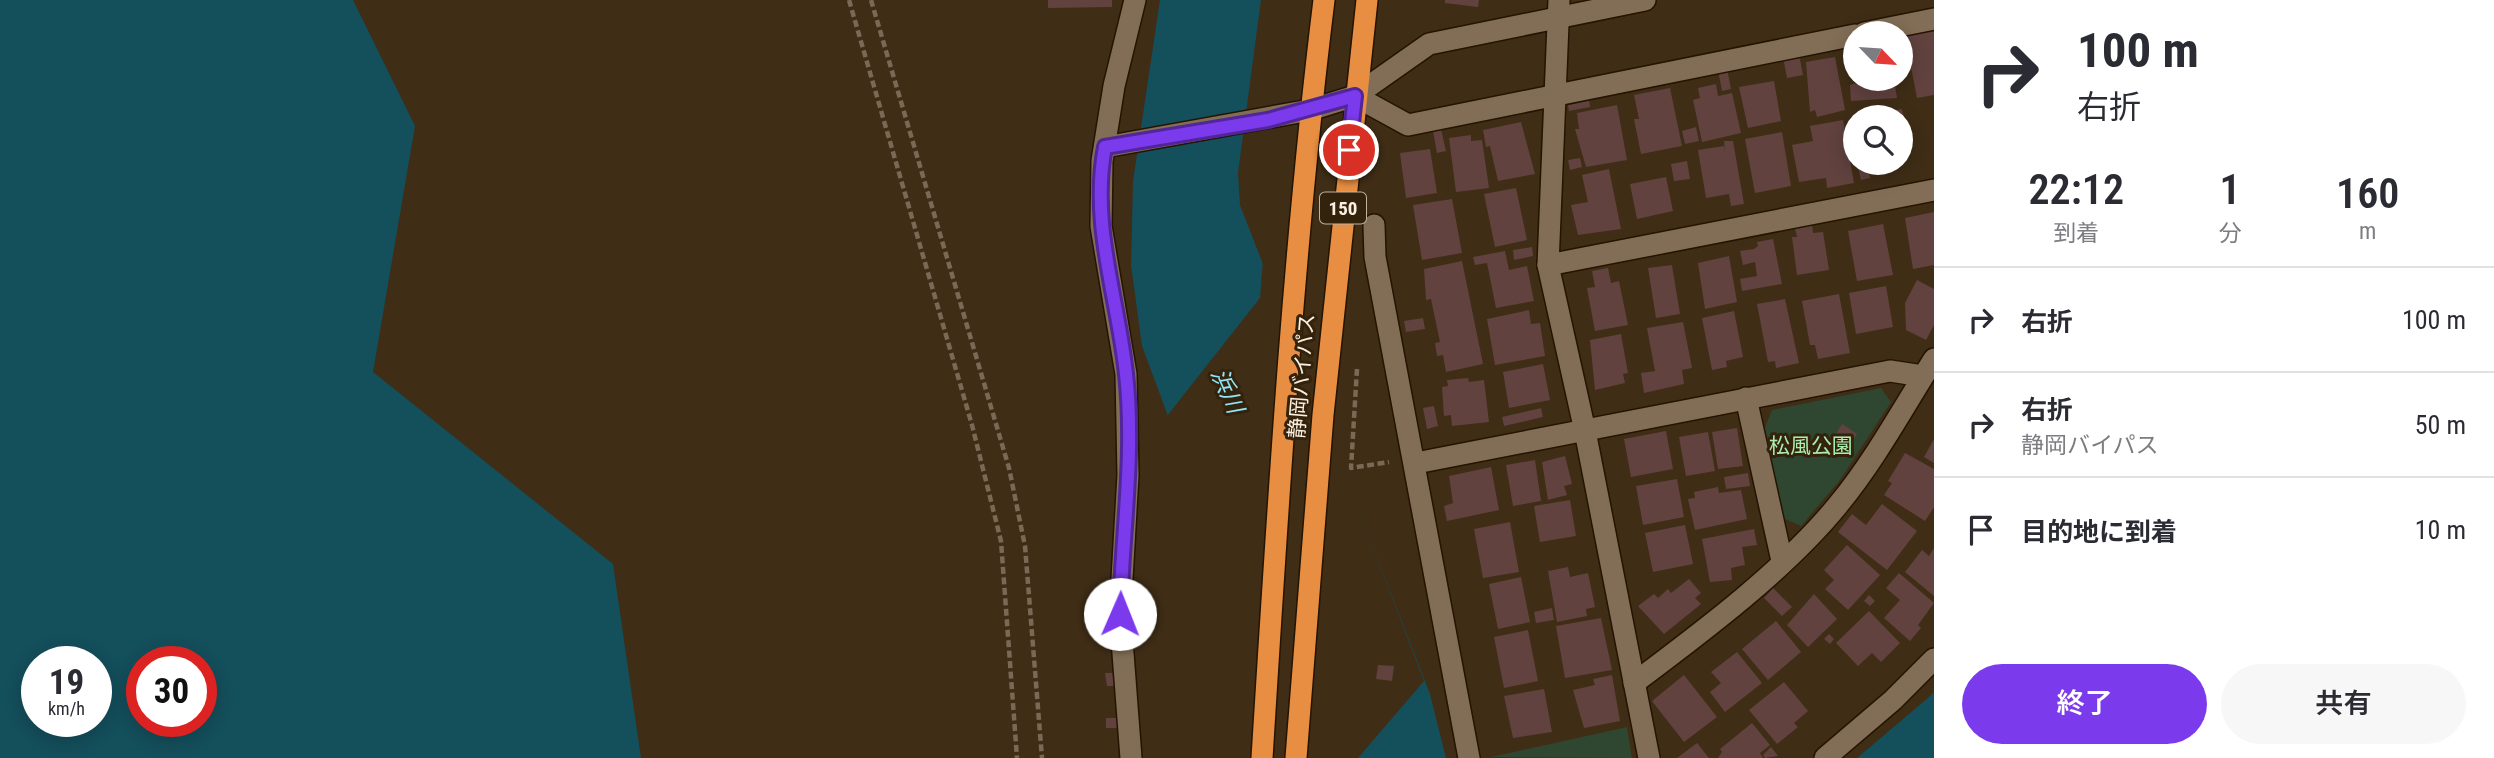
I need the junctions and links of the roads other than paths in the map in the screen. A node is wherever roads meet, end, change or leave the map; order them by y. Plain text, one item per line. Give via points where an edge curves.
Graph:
1 (1135, 0) edge
2 (1324, 0) edge
3 (1367, 0) edge
4 (1645, 0) edge
5 (1558, 8) edge
6 (1934, 19) edge
7 (1913, 23) edge
8 (1843, 37) edge
9 (1355, 96) junction
10 (1556, 97) junction
11 (1310, 110) junction
12 (1114, 145) junction
13 (1934, 190) edge
14 (1374, 225) dead end
15 (1548, 265) junction
16 (1928, 368) edge
17 (1746, 398) junction
18 (1585, 431) junction
19 (1415, 461) junction
20 (1782, 561) junction
21 (1934, 659) edge
22 (1634, 683) junction
23 (1131, 758) edge
24 (1262, 758) edge
25 (1296, 758) edge
26 (1469, 758) edge
27 (1648, 758) edge
28 (1825, 758) edge

1 - 12 street via 1114,86
2 - 11 highway, 静岡バイパス / 150
3 - 9 highway, 静岡バイパス / 150
4 - 5 street
5 - 9 street via 1429,44
5 - 10 street
6 - 7 street
8 - 10 street
9 - 10 street via 1408,125
9 - 11 street
9 - 25 highway, 静岡バイパス / 150 via 1323,415
10 - 15 street
11 - 12 street
11 - 24 highway, 静岡バイパス / 150
12 - 23 street via 1101,226 1126,374 1120,614
13 - 15 street
14 - 19 street via 1375,257
15 - 18 street
16 - 17 street via 1890,370
16 - 20 street via 1838,505
17 - 18 street
17 - 20 street
18 - 19 street
18 - 22 street
19 - 26 street
20 - 22 street via 1718,619
21 - 28 street
22 - 27 street

